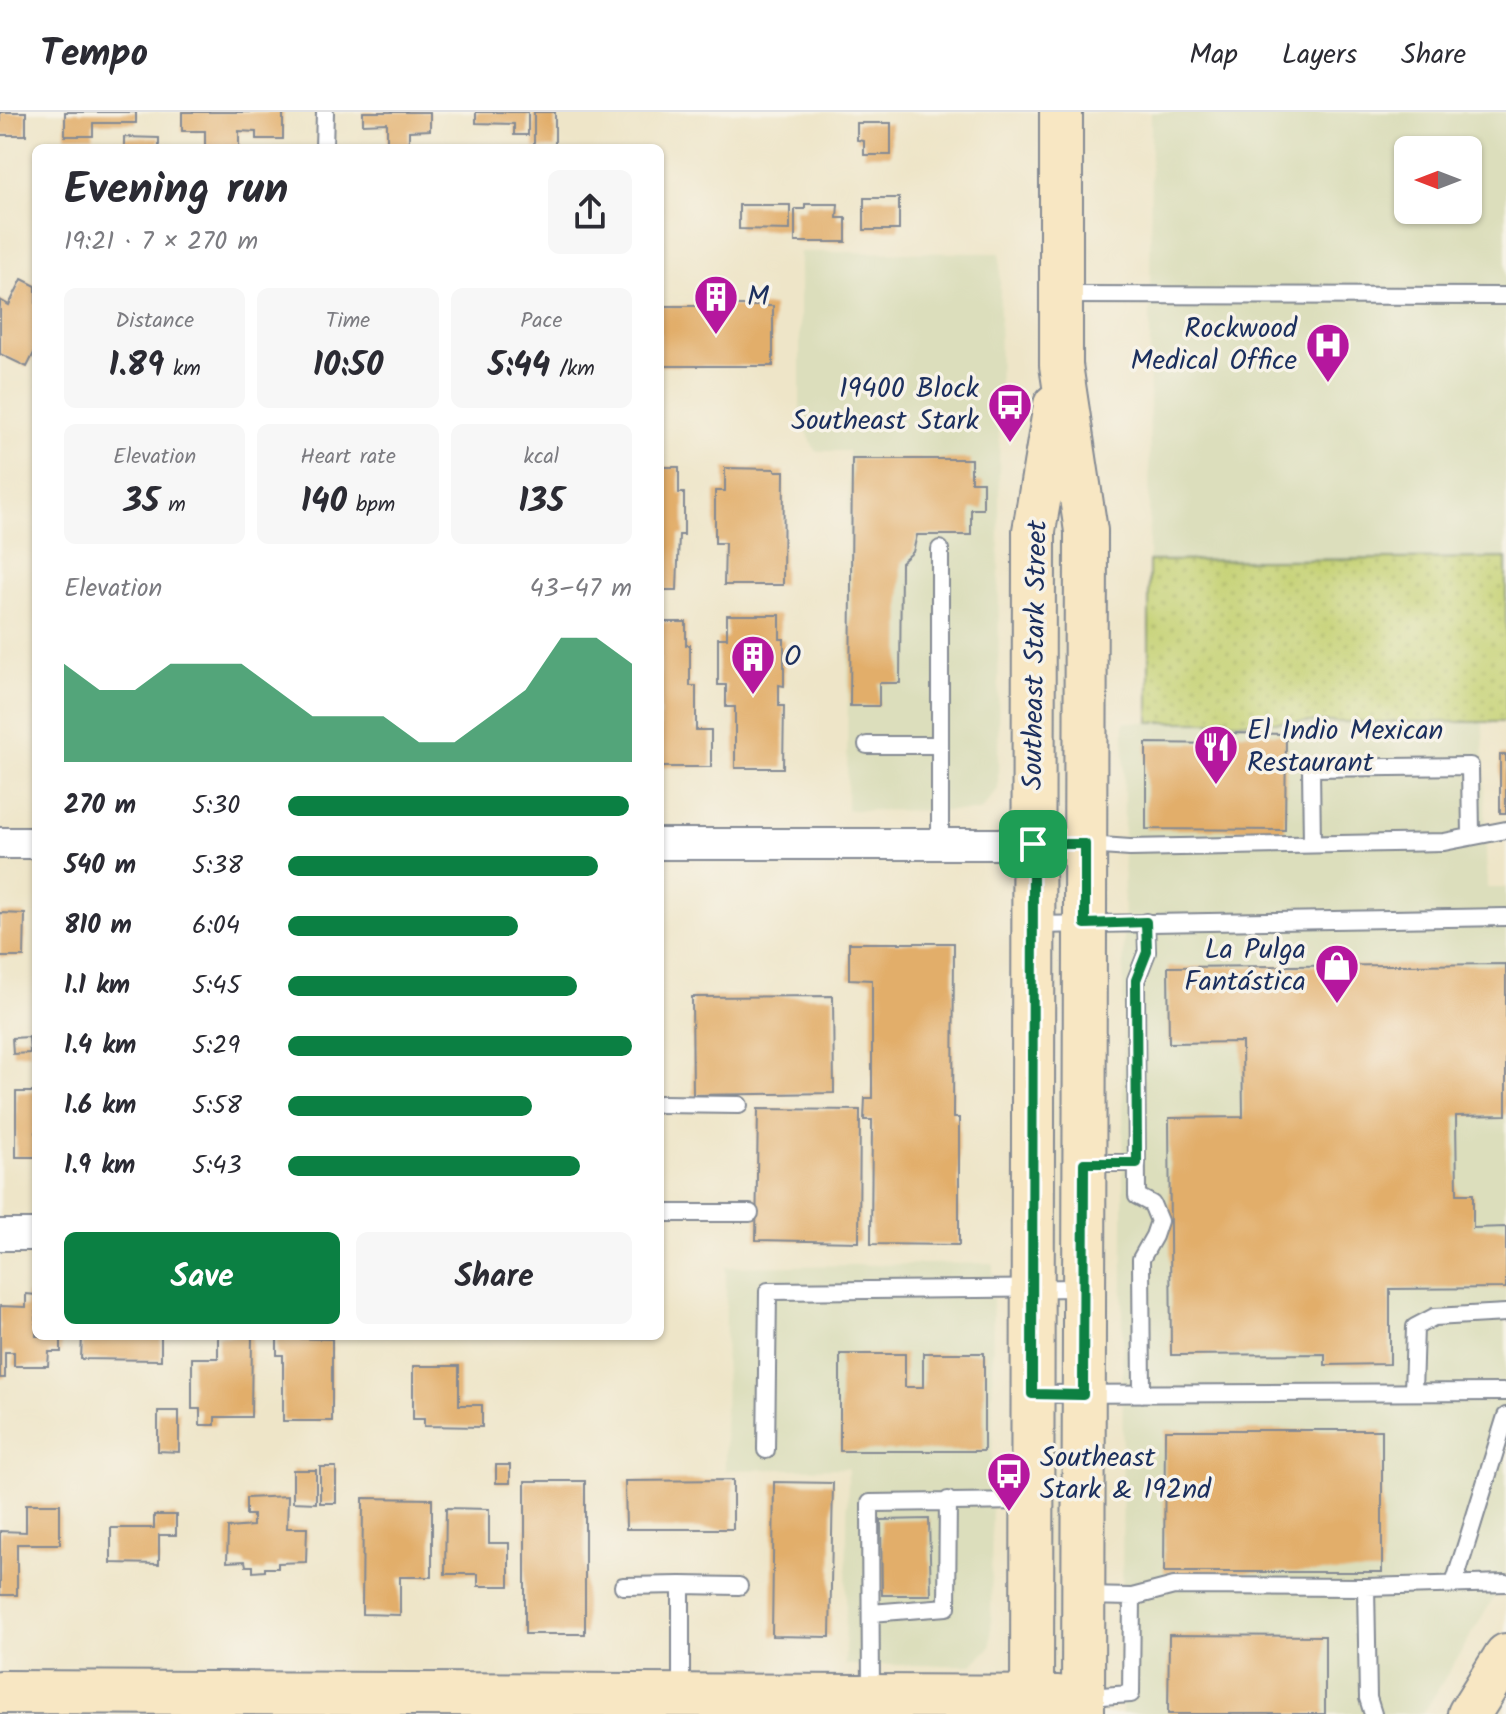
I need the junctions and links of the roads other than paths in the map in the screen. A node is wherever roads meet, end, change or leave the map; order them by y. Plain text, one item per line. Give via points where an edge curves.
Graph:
1 (325, 112) edge
2 (1061, 112) edge
3 (324, 144) edge
4 (1061, 295) junction
5 (1506, 296) edge
6 (1061, 365) junction
7 (940, 549) dead end
8 (867, 745) dead end
9 (940, 745) junction
10 (1506, 830) edge
11 (1471, 836) junction
12 (0, 843) edge
13 (32, 843) edge
14 (664, 844) edge
15 (940, 844) junction
16 (1033, 844) junction
17 (1085, 844) junction
18 (1312, 844) junction
19 (1506, 917) edge
20 (1146, 922) junction
21 (1085, 924) junction
22 (1033, 925) junction
23 (664, 1104) edge
24 (739, 1105) dead end
25 (1084, 1163) junction
26 (1137, 1163) junction
27 (664, 1213) edge
28 (750, 1213) dead end
29 (0, 1235) edge
30 (32, 1235) edge
31 (1032, 1288) junction
32 (1084, 1288) junction
33 (1506, 1313) edge
34 (1413, 1392) junction
35 (1506, 1392) edge
36 (1032, 1394) junction
37 (1142, 1394) junction
38 (1083, 1395) junction
39 (1506, 1416) edge
40 (766, 1450) dead end
41 (948, 1500) junction
42 (1032, 1501) junction
43 (1506, 1583) edge
44 (1454, 1584) junction
45 (681, 1585) junction
46 (623, 1586) dead end
47 (739, 1586) dead end
48 (1366, 1587) junction
49 (1083, 1596) junction
50 (1132, 1597) junction
51 (871, 1613) junction
52 (1506, 1655) edge
53 (0, 1692) edge
54 (681, 1696) junction
55 (871, 1697) junction
56 (151, 1703) edge
57 (294, 1704) edge
58 (555, 1705) edge
59 (948, 1705) edge
60 (1032, 1706) edge
61 (1083, 1706) edge
62 (1373, 1714) edge
63 (1469, 1714) edge

1 - 3 lane
2 - 4 main road, Southeast Stark Street
4 - 5 lane
4 - 6 main road, Southeast Stark Street
6 - 16 main road, Southeast Stark Street via 1034,531
6 - 17 main road, Southeast Stark Street via 1086,531
7 - 9 lane
8 - 9 lane
9 - 15 lane
10 - 11 lane
11 - 18 lane via 1444,842
11 - 18 lane via 1470,766 1311,768
12 - 13 street
14 - 15 street
15 - 16 street
16 - 17 street
16 - 22 main road, Southeast Stark Street
17 - 18 lane
17 - 21 main road, Southeast Stark Street
19 - 20 lane
20 - 21 lane
20 - 26 lane via 1147,952 1136,980
21 - 22 lane
21 - 25 main road, Southeast Stark Street
22 - 31 main road, Southeast Stark Street
23 - 24 lane
25 - 26 lane
25 - 32 main road, Southeast Stark Street
26 - 37 lane via 1137,1196 1152,1204 1159,1221 1141,1259
27 - 28 lane
29 - 30 street
31 - 32 lane
31 - 36 main road, Southeast Stark Street
31 - 40 lane via 768,1291
32 - 38 main road, Southeast Stark Street
33 - 34 lane via 1434,1317 1415,1327
34 - 35 lane
34 - 37 lane
36 - 38 lane
36 - 42 main road, Southeast Stark Street
37 - 38 lane
38 - 49 main road, Southeast Stark Street
39 - 44 lane
41 - 42 lane
41 - 51 lane via 947,1607
41 - 51 lane via 870,1503
42 - 60 main road, Southeast Stark Street
43 - 44 lane
44 - 48 lane
45 - 46 lane
45 - 47 lane
45 - 54 lane
48 - 50 lane via 1174,1586
48 - 62 lane via 1368,1698
49 - 50 lane
49 - 61 main road, Southeast Stark Street
50 - 61 lane via 1131,1694 1115,1693
51 - 55 lane
52 - 63 main road
53 - 56 main road
54 - 55 main road
54 - 58 main road
55 - 59 main road
56 - 57 main road
57 - 58 main road
59 - 60 main road
60 - 61 main road

